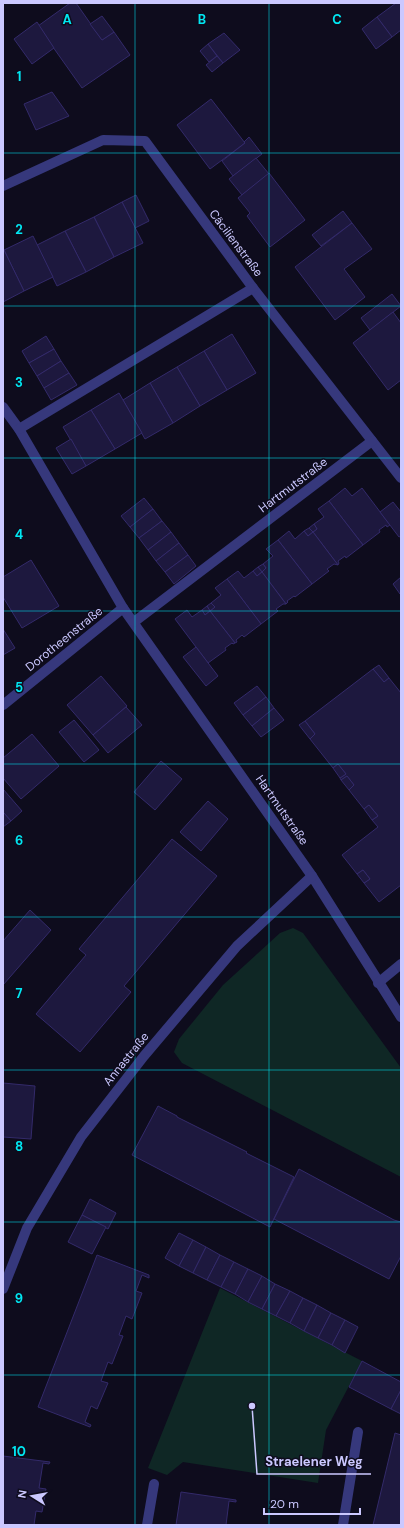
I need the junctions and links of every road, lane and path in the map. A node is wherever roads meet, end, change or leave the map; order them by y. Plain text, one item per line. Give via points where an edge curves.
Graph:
1 (3, 186) edge
2 (253, 288) junction
3 (3, 407) edge
4 (19, 429) junction
5 (372, 441) junction
6 (401, 478) edge
7 (123, 608) junction
8 (134, 622) junction
9 (3, 705) edge
10 (312, 876) junction
11 (401, 964) edge
12 (378, 982) junction
13 (401, 1017) edge
14 (3, 1289) edge
15 (358, 1432) dead end
16 (154, 1484) dead end
17 (147, 1525) edge
18 (343, 1525) edge

1 - 2 street, Cäcilienstraße via 103,140 145,141
2 - 4 street
2 - 5 street, Cäcilienstraße
3 - 4 street, Hartmutstraße
4 - 7 street, Hartmutstraße
5 - 6 street, Cäcilienstraße
5 - 8 street, Hartmutstraße
7 - 8 street, Hartmutstraße
7 - 9 street, Dorotheenstraße
8 - 10 street, Hartmutstraße
10 - 12 street, Hartmutstraße
10 - 14 street, Annastraße via 237,946 80,1137 27,1228
11 - 12 street
12 - 13 street, Hartmutstraße
15 - 18 street
16 - 17 street

